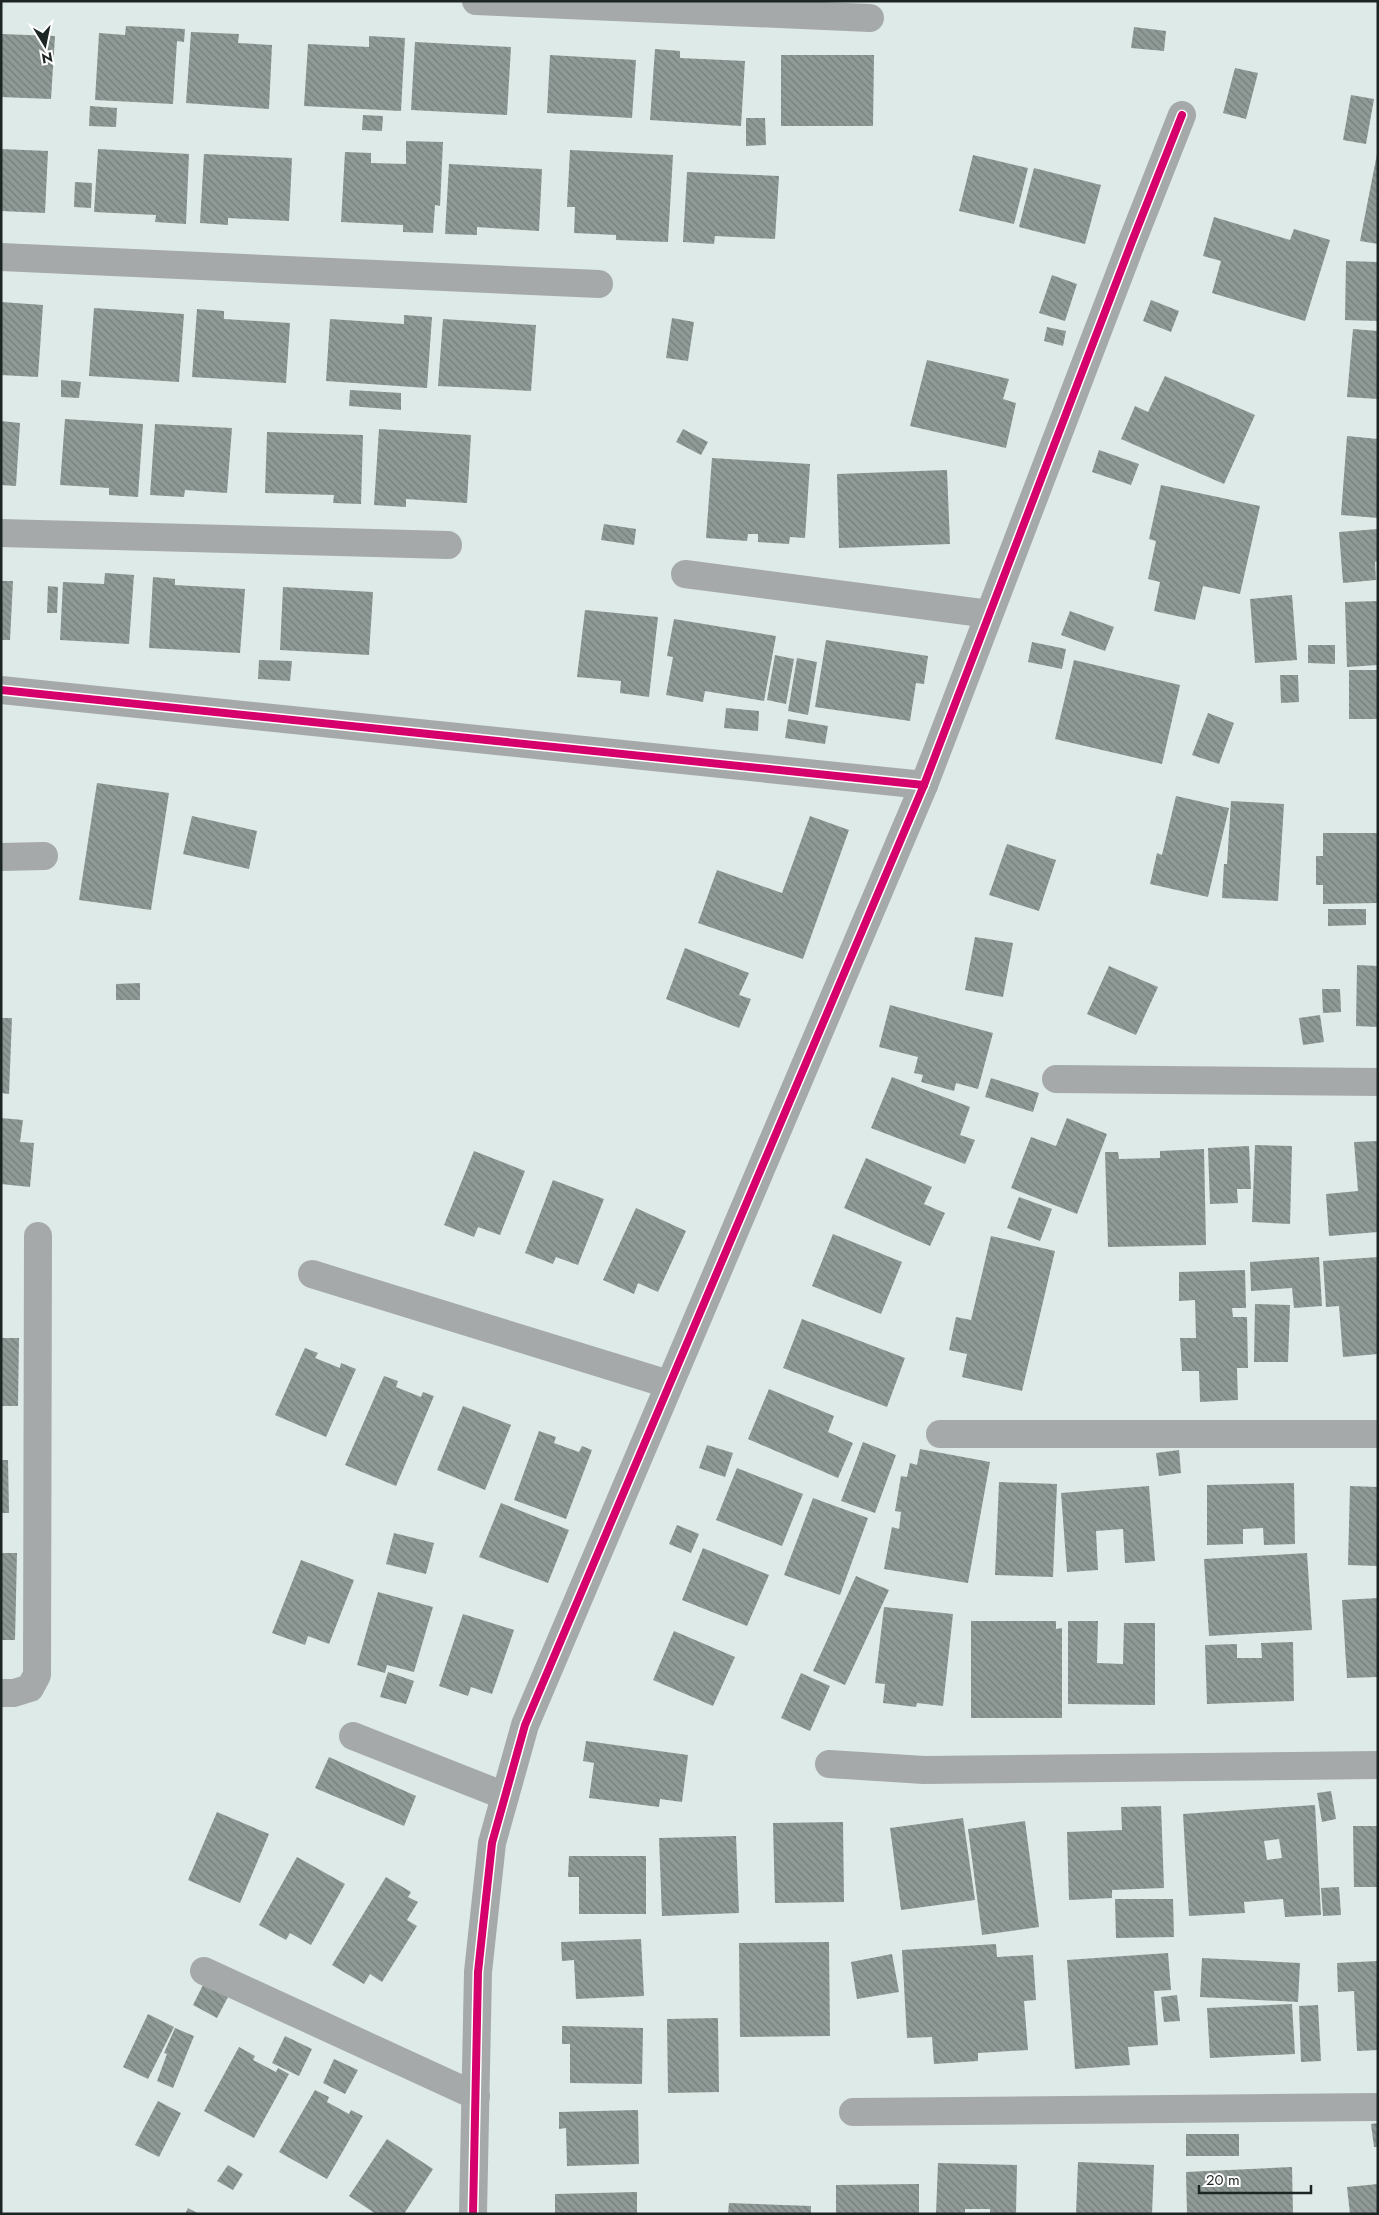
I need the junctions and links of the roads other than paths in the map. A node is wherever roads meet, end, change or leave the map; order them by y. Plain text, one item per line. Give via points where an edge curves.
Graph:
1 (476, 1) edge
2 (870, 18) dead end
3 (1182, 114) dead end
4 (1, 257) edge
5 (599, 284) dead end
6 (1, 533) edge
7 (448, 545) dead end
8 (685, 574) dead end
9 (989, 614) junction
10 (1, 690) edge
11 (924, 785) junction
12 (44, 856) dead end
13 (1, 858) edge
14 (1056, 1079) dead end
15 (1378, 1082) edge
16 (38, 1236) dead end
17 (312, 1274) dead end
18 (668, 1384) junction
19 (940, 1434) dead end
20 (1378, 1434) edge
21 (1, 1693) edge
22 (353, 1736) dead end
23 (829, 1764) dead end
24 (1378, 1764) edge
25 (505, 1796) junction
26 (204, 1971) dead end
27 (476, 2096) junction
28 (1378, 2107) edge
29 (853, 2112) dead end
30 (472, 2214) edge

1 - 2 street
3 - 9 street
4 - 5 street
6 - 7 street
8 - 9 street
9 - 11 street
10 - 11 street
11 - 18 street
12 - 13 street
14 - 15 street
16 - 21 street via 37,1675 30,1688
17 - 18 street
18 - 25 street via 526,1725
19 - 20 street
22 - 25 street
23 - 24 street via 924,1770
25 - 27 street via 492,1843 478,1972
26 - 27 street
27 - 30 street
28 - 29 street

